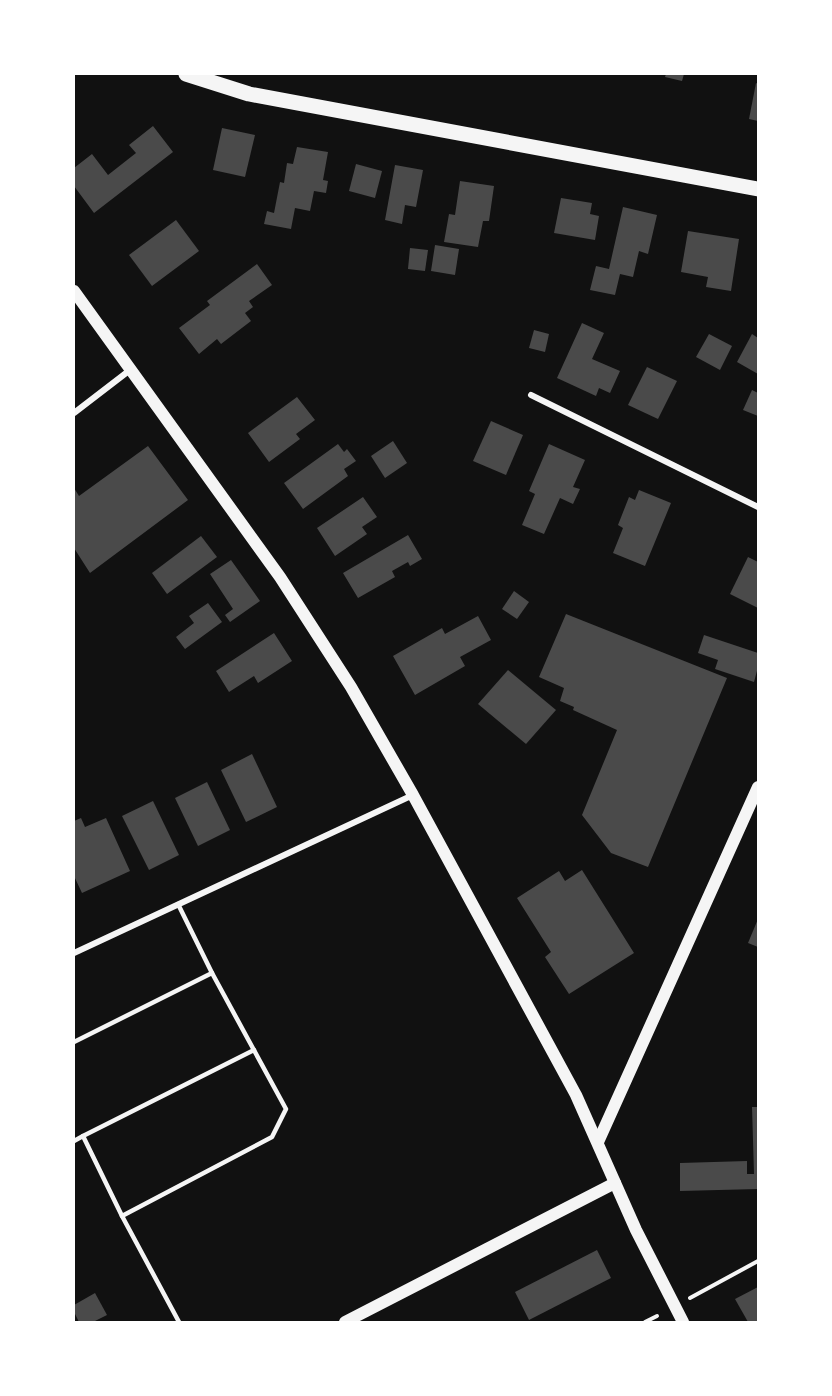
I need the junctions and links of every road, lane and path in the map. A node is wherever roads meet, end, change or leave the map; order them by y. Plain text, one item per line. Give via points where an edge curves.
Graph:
1 (189, 74) edge
2 (759, 189) edge
3 (74, 291) edge
4 (131, 370) junction
5 (531, 395) dead end
6 (74, 413) edge
7 (759, 507) edge
8 (759, 787) edge
9 (413, 795) junction
10 (178, 904) junction
11 (74, 953) edge
12 (213, 973) junction
13 (74, 1042) edge
14 (254, 1050) junction
15 (83, 1136) junction
16 (74, 1140) edge
17 (598, 1142) junction
18 (615, 1184) junction
19 (122, 1216) junction
20 (759, 1261) edge
21 (704, 1292) dead end
22 (650, 1320) dead end
23 (179, 1323) edge
24 (345, 1323) edge
25 (645, 1323) edge
26 (683, 1323) edge

1 - 2 main road via 260,96
3 - 4 main road
4 - 6 street
4 - 9 main road via 280,577 351,687
5 - 7 street
8 - 17 main road
9 - 10 street
9 - 17 main road
10 - 11 street
10 - 12 lane
12 - 13 lane
12 - 14 lane
14 - 15 lane
14 - 19 lane via 286,1109 272,1137
15 - 16 lane
15 - 19 lane
17 - 18 main road
18 - 24 main road
18 - 26 main road
19 - 23 lane
20 - 21 path
22 - 25 path

